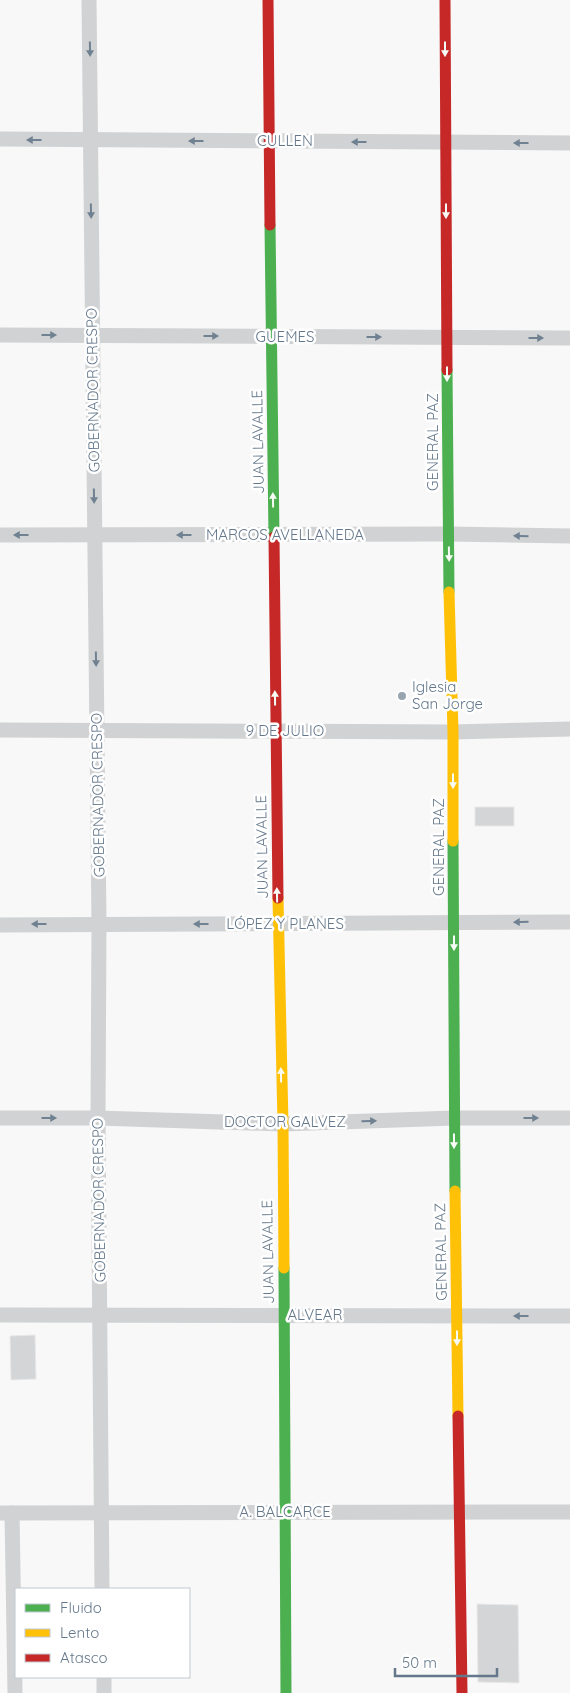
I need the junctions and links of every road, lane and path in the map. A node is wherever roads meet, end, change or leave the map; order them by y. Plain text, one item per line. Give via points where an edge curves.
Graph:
1 (89, 0) edge
2 (268, 0) edge
3 (445, 0) edge
4 (0, 139) edge
5 (91, 140) junction
6 (269, 141) junction
7 (446, 142) junction
8 (570, 143) edge
9 (0, 335) edge
10 (93, 335) junction
11 (272, 337) junction
12 (447, 338) junction
13 (570, 338) edge
14 (448, 534) junction
15 (95, 535) junction
16 (274, 535) junction
17 (0, 536) edge
18 (570, 536) edge
19 (570, 729) edge
20 (0, 730) edge
21 (97, 730) junction
22 (276, 731) junction
23 (453, 732) junction
24 (570, 922) edge
25 (454, 923) junction
26 (99, 924) junction
27 (278, 924) junction
28 (0, 925) edge
29 (0, 1118) edge
30 (98, 1118) junction
31 (454, 1118) junction
32 (570, 1118) edge
33 (282, 1124) junction
34 (0, 1315) edge
35 (100, 1315) junction
36 (284, 1315) junction
37 (457, 1316) junction
38 (570, 1316) edge
39 (285, 1512) junction
40 (458, 1512) junction
41 (570, 1512) edge
42 (6, 1513) edge
43 (102, 1513) junction
44 (102, 1588) edge
45 (104, 1678) edge
46 (15, 1693) edge
47 (104, 1693) edge
48 (286, 1693) edge
49 (462, 1693) edge

1 -> 5 street, GOBERNADOR CRESPO
2 - 6 street, JUAN LAVALLE
3 -> 7 street, GENERAL PAZ
5 -> 4 street, CULLEN
6 -> 5 street, CULLEN
5 -> 10 street, GOBERNADOR CRESPO
7 -> 6 street, CULLEN
6 - 11 street, JUAN LAVALLE
8 -> 7 street, CULLEN
7 -> 12 street, GENERAL PAZ
9 -> 10 street, GUEMES
10 -> 11 street, GUEMES
10 -> 15 street, GOBERNADOR CRESPO
11 -> 12 street, GUEMES
16 -> 11 street, JUAN LAVALLE
12 -> 13 street, GUEMES
12 -> 14 street, GENERAL PAZ
14 - 16 street, MARCOS AVELLANEDA
18 -> 14 street, MARCOS AVELLANEDA
14 -> 23 street, GENERAL PAZ
16 -> 15 street, MARCOS AVELLANEDA
15 -> 17 street, MARCOS AVELLANEDA
15 -> 21 street, GOBERNADOR CRESPO
22 -> 16 street, JUAN LAVALLE
19 - 23 street, 9 DE JULIO
20 - 21 street, 9 DE JULIO
21 - 22 street, 9 DE JULIO
21 - 26 street, GOBERNADOR CRESPO
22 - 23 street, 9 DE JULIO
27 -> 22 street, JUAN LAVALLE
23 -> 25 street, GENERAL PAZ
24 -> 25 street, LÓPEZ Y PLANES
25 - 27 street, LÓPEZ Y PLANES
25 -> 31 street, GENERAL PAZ
27 -> 26 street, LÓPEZ Y PLANES
26 -> 28 street, LÓPEZ Y PLANES
26 - 30 street, GOBERNADOR CRESPO
33 -> 27 street, JUAN LAVALLE
29 -> 30 street, DOCTOR GALVEZ
30 - 33 street, DOCTOR GALVEZ
30 - 35 street, GOBERNADOR CRESPO
31 -> 32 street, DOCTOR GALVEZ
33 -> 31 street, DOCTOR GALVEZ
31 -> 37 street, GENERAL PAZ
33 - 36 street, JUAN LAVALLE
34 - 35 street, ALVEAR
35 - 36 street, ALVEAR
35 - 43 street, GOBERNADOR CRESPO
36 - 37 street, ALVEAR
36 - 39 street, JUAN LAVALLE
38 -> 37 street, ALVEAR
37 -> 40 street, GENERAL PAZ
39 - 40 street, A. BALCARCE
39 - 43 street, A. BALCARCE
39 - 48 street, JUAN LAVALLE
40 - 41 street, A. BALCARCE
40 - 49 street, GENERAL PAZ
42 - 43 street, A. BALCARCE
42 - 46 street
43 - 44 street, GOBERNADOR CRESPO
45 - 47 street

